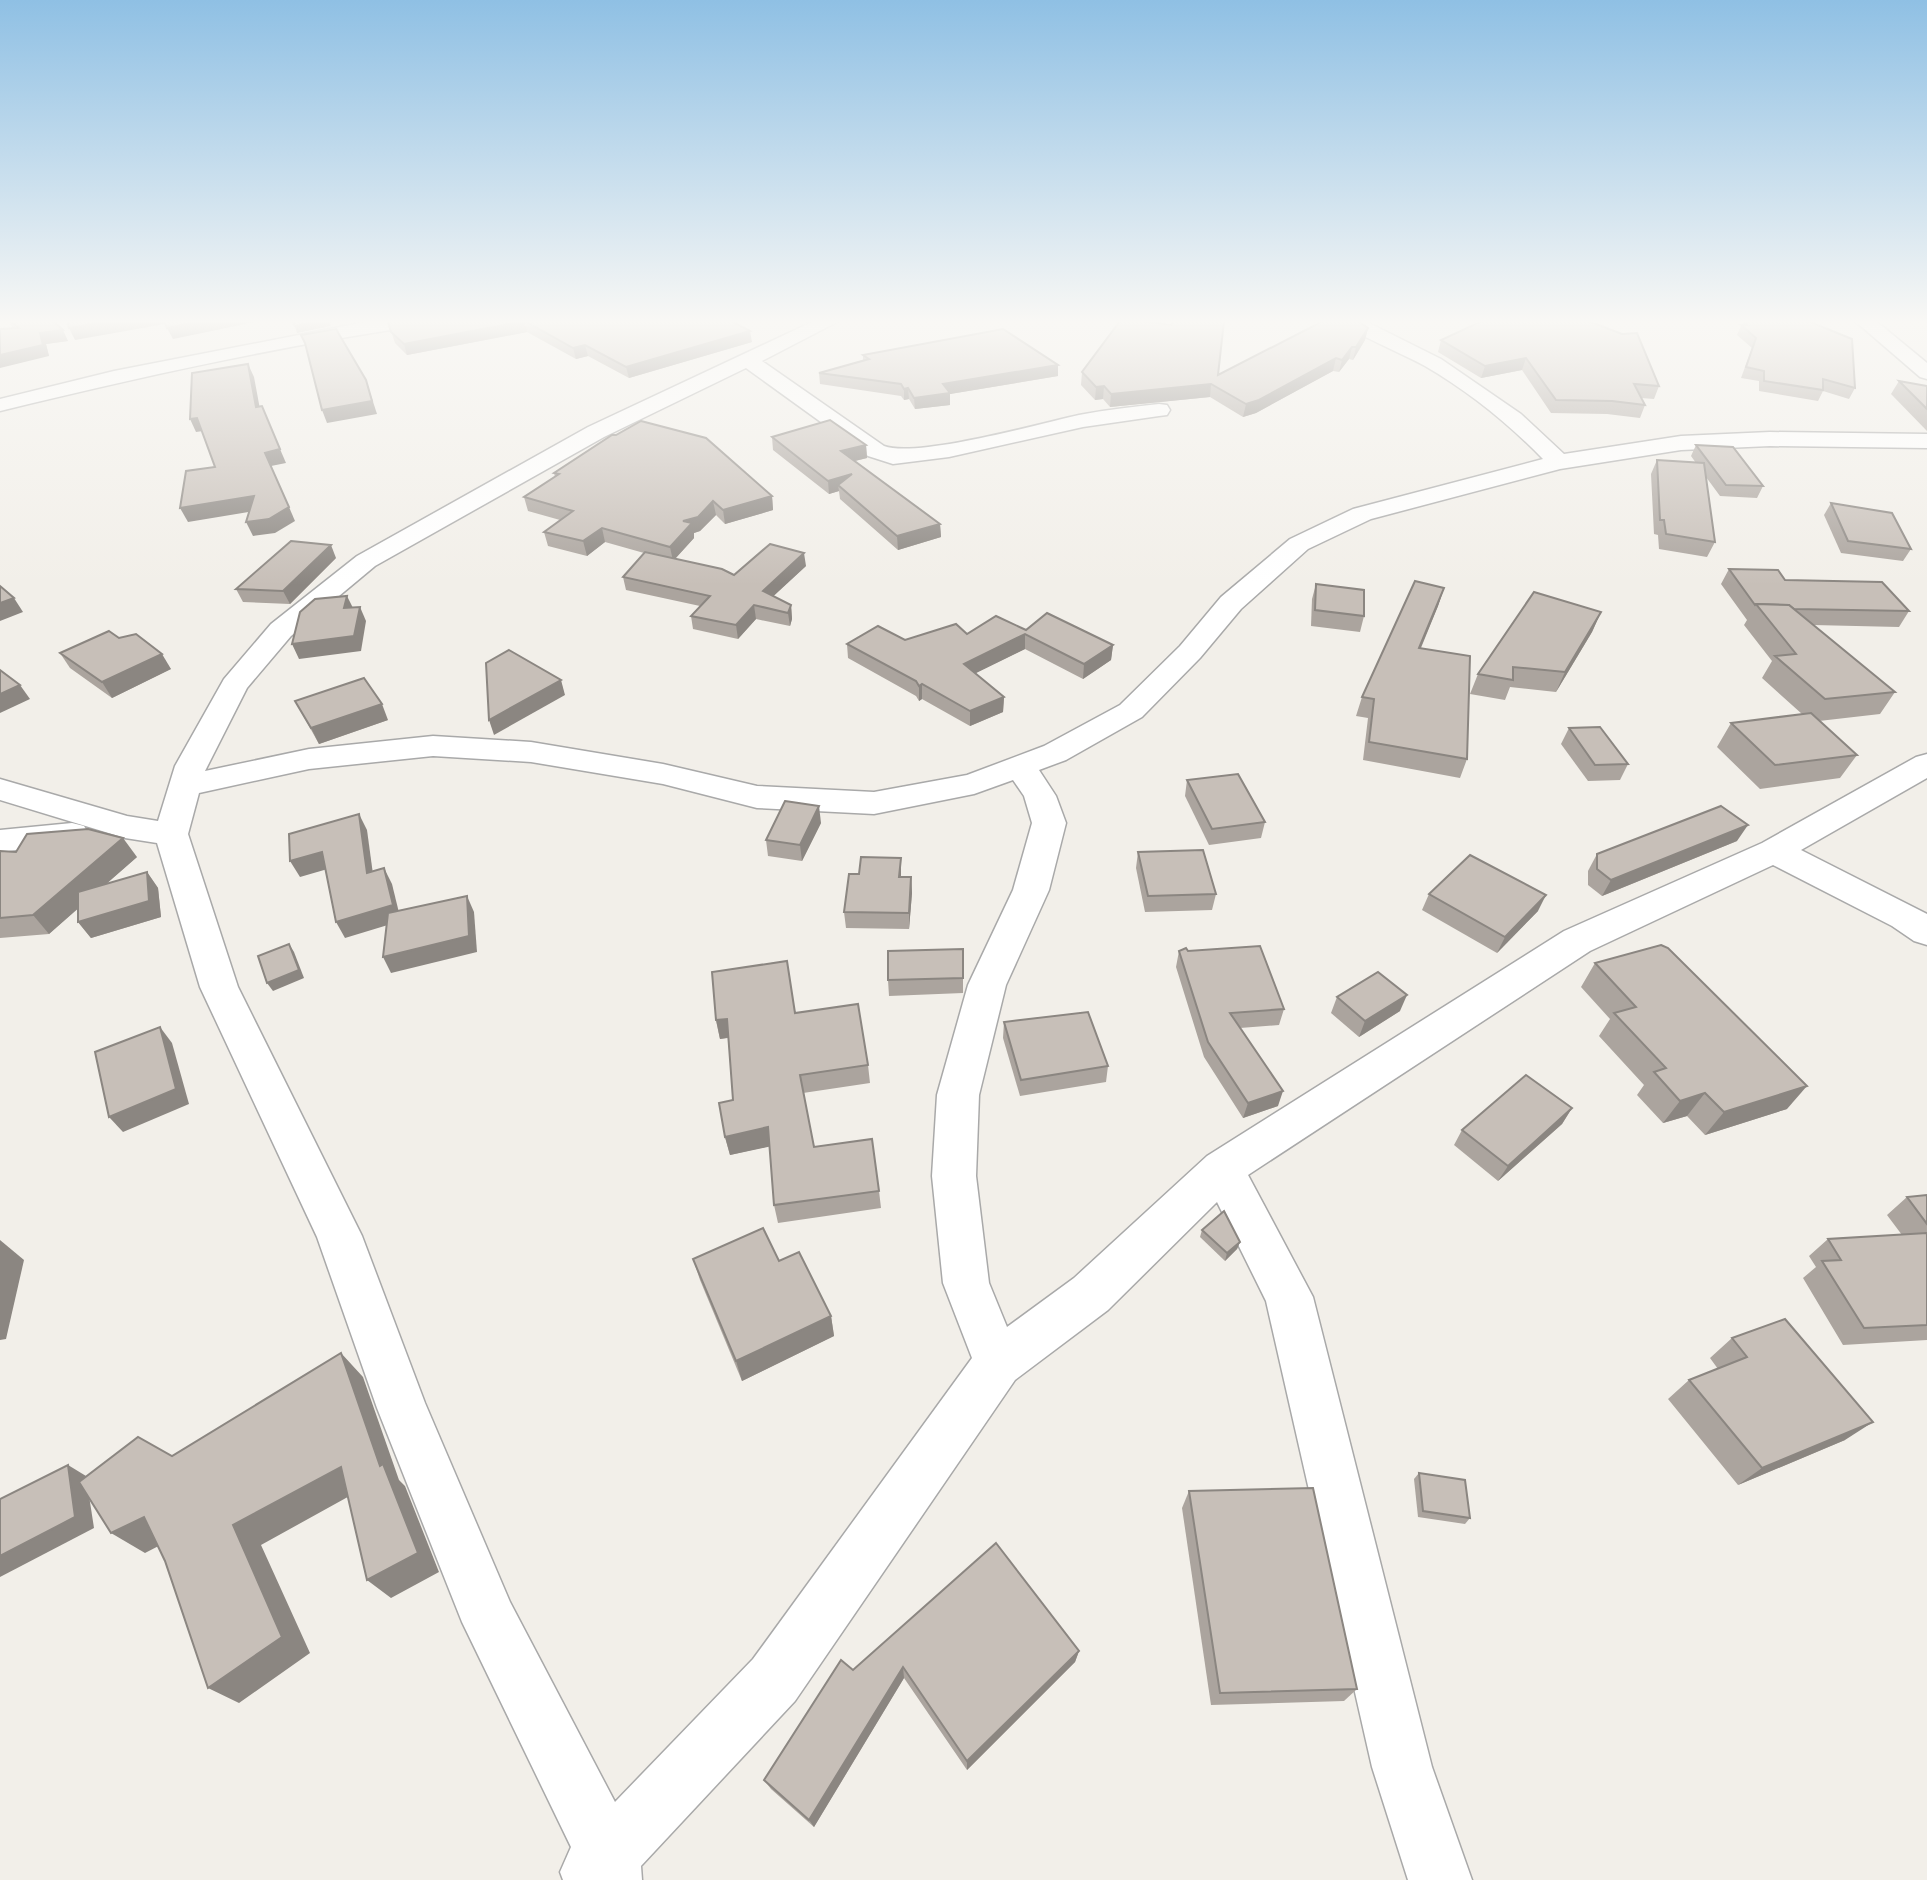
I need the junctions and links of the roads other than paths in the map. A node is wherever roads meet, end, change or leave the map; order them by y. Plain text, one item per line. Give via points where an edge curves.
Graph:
1 (645, 409) edge
2 (814, 409) edge
3 (1499, 409) edge
4 (1159, 410) dead end
5 (1927, 441) edge
6 (1559, 461) junction
7 (1927, 764) edge
8 (1020, 766) junction
9 (185, 786) junction
10 (0, 789) edge
11 (124, 827) junction
12 (171, 834) junction
13 (0, 841) edge
14 (1774, 851) junction
15 (1927, 932) edge
16 (1222, 1169) junction
17 (998, 1363) junction
18 (601, 1871) edge
19 (1440, 1880) edge

1 - 9 street via 366,561 281,630 234,685
2 - 4 street via 876,451 893,457
3 - 6 street via 1532,432
5 - 6 street via 1681,443
6 - 8 street via 1362,514 1299,544 1231,603 1131,711 1055,753
7 - 14 street
8 - 9 street via 974,784 874,803 757,797 663,774 531,752 433,746 309,759
8 - 17 street via 1040,796 1049,823 1031,890 987,985 958,1095 954,1176 966,1283
9 - 12 street
10 - 11 street
11 - 12 street
11 - 13 street
12 - 18 street via 219,987 339,1236 402,1408 490,1622
14 - 15 street
14 - 16 street via 1577,941
16 - 17 street via 1091,1294
16 - 19 street via 1289,1297 1402,1767
17 - 18 street via 774,1680

